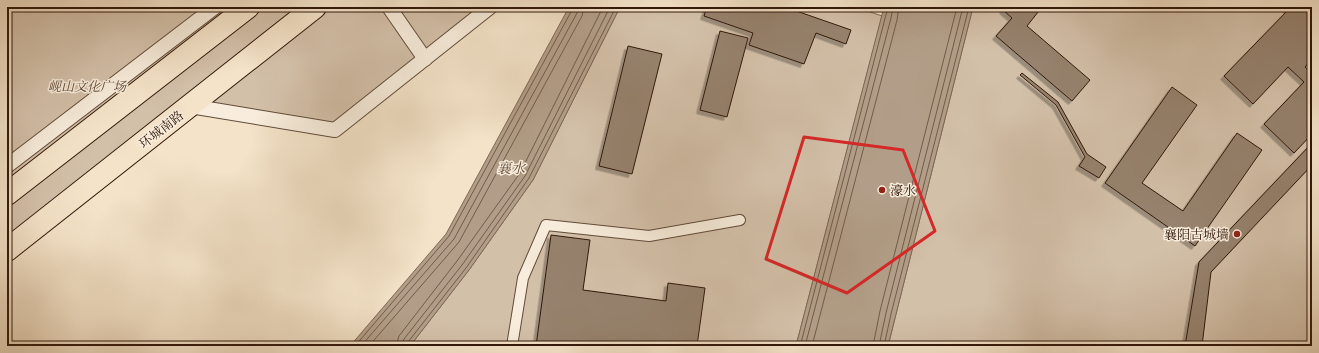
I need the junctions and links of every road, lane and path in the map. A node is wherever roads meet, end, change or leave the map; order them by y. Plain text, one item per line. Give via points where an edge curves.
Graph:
1 (215, 7) edge
2 (248, 7) edge
3 (315, 7) edge
4 (389, 7) edge
5 (490, 7) edge
6 (425, 59) junction
7 (190, 106) junction
8 (7, 166) edge
9 (7, 194) edge
10 (740, 220) dead end
11 (7, 250) edge
12 (512, 346) edge

1 - 8 street
2 - 9 highway
3 - 7 highway, 环城南路
4 - 6 street
5 - 6 street
6 - 7 street via 335,130
7 - 11 highway, 环城南路
10 - 12 lane via 649,236 546,225 522,278

